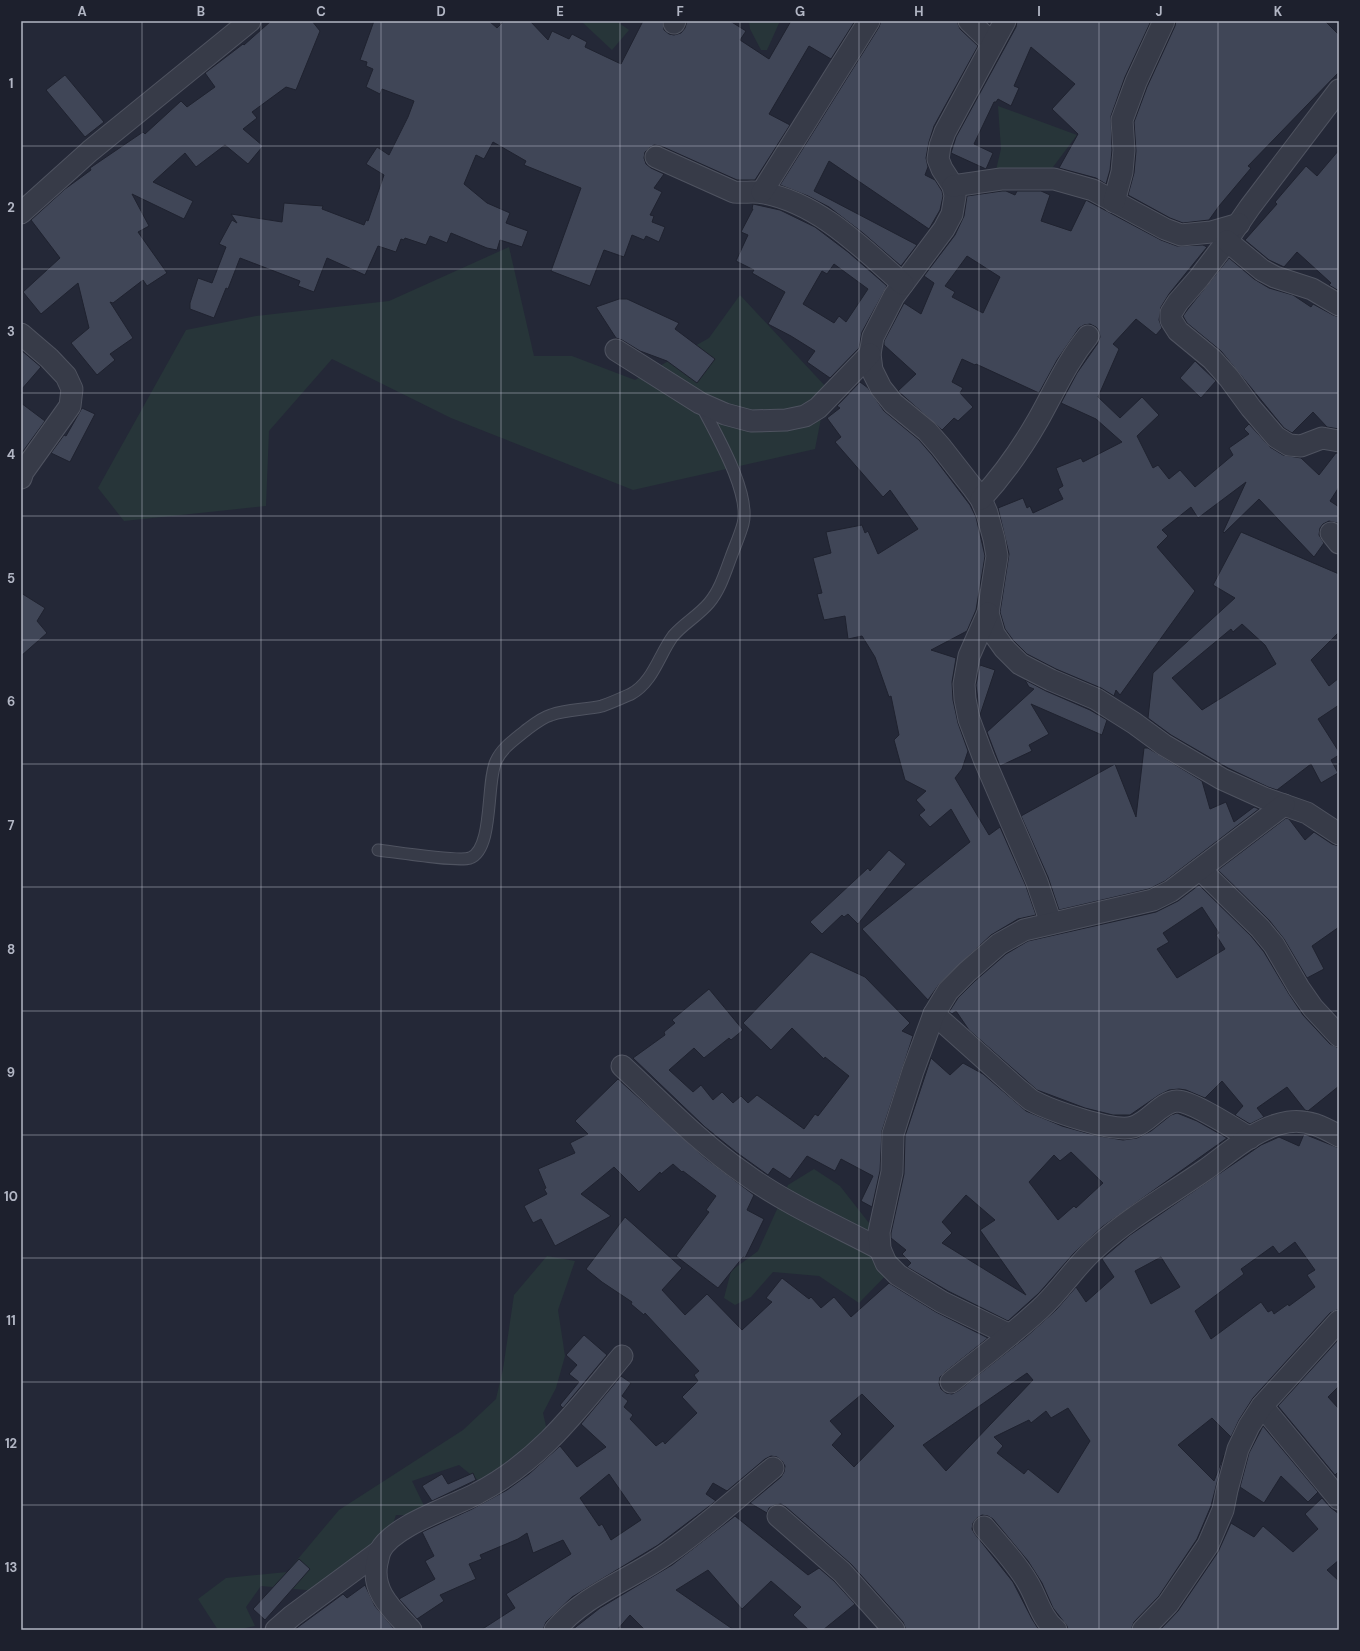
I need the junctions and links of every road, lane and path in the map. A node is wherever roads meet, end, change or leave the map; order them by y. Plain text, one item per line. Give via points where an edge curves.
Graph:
1 (250, 21) edge
2 (869, 21) edge
3 (968, 21) edge
4 (1004, 21) edge
5 (1164, 21) edge
6 (992, 43) junction
7 (1339, 90) edge
8 (656, 157) dead end
9 (953, 186) junction
10 (762, 192) junction
11 (1114, 202) junction
12 (21, 213) edge
13 (1239, 224) junction
14 (1228, 242) junction
15 (904, 284) junction
16 (1339, 305) edge
17 (21, 334) edge
18 (1088, 336) dead end
19 (616, 350) dead end
20 (870, 354) junction
21 (700, 403) junction
22 (1339, 441) edge
23 (21, 478) edge
24 (981, 499) junction
25 (988, 612) junction
26 (1284, 804) junction
27 (1339, 834) edge
28 (378, 850) dead end
29 (1201, 870) junction
30 (1051, 923) junction
31 (934, 1014) junction
32 (1339, 1036) edge
33 (622, 1066) dead end
34 (1339, 1136) edge
35 (1250, 1138) junction
36 (880, 1249) junction
37 (1339, 1321) edge
38 (1010, 1335) junction
39 (622, 1356) dead end
40 (951, 1382) dead end
41 (1262, 1406) junction
42 (773, 1468) dead end
43 (1339, 1499) edge
44 (778, 1516) dead end
45 (984, 1527) dead end
46 (380, 1551) junction
47 (1052, 1629) edge
48 (276, 1630) edge
49 (411, 1630) edge
50 (555, 1630) edge
51 (894, 1630) edge
52 (1143, 1630) edge

1 - 12 street via 90,151
2 - 10 street
3 - 6 street
4 - 6 street
5 - 11 street via 1122,120 1122,172
6 - 9 street via 940,146 938,159
7 - 13 street
8 - 10 street via 734,192
9 - 11 street via 1001,179 1054,179 1093,190
9 - 15 street via 955,196 952,214
10 - 15 street via 797,204 843,231
11 - 13 street via 1181,235 1211,232
13 - 14 street
14 - 16 street via 1262,270 1312,289
14 - 22 street via 1178,302 1171,313 1171,320 1178,331 1212,359 1276,437 1289,445 1301,446 1322,438
15 - 20 street via 881,319
17 - 23 street via 66,376 72,389 70,406
18 - 24 street via 1066,366 1005,472
19 - 21 street
20 - 21 street via 818,408 805,416 786,420 751,421 725,414
20 - 24 street via 872,370 881,388 893,403 941,446
21 - 28 lane via 729,459 744,511 743,524 726,572 710,602 675,634 651,674 633,693 602,706 552,714 533,724 504,749 496,761 492,775 487,828 477,854 469,858 451,858
24 - 25 street via 990,522 997,556
25 - 26 street via 994,634 1020,664 1096,699 1164,745 1222,779
25 - 30 street via 969,656 964,684 969,719 1038,882
26 - 27 street via 1307,813
26 - 29 street
29 - 30 street via 1172,891 1153,900
29 - 32 street via 1260,928 1274,945 1313,1008
30 - 31 street via 1024,930 999,944 948,991
31 - 35 street via 1031,1100 1047,1107 1120,1129 1146,1121 1167,1103 1178,1101 1201,1110
31 - 36 street via 893,1134 892,1172 879,1232
33 - 36 street via 703,1141 745,1174 783,1198
34 - 35 street via 1321,1126 1295,1122 1269,1127
35 - 38 street via 1116,1230 1086,1258 1041,1309
36 - 38 street via 886,1263 898,1275 942,1302
37 - 41 street
38 - 40 street
39 - 46 street via 565,1424 535,1455 478,1493 427,1516 390,1538
41 - 43 street
41 - 52 street via 1238,1449 1223,1510 1208,1545 1168,1604
42 - 50 street via 665,1555 586,1601
44 - 51 street via 842,1572
45 - 47 street via 1028,1582
46 - 48 street
46 - 49 street via 375,1574 379,1589 388,1604

